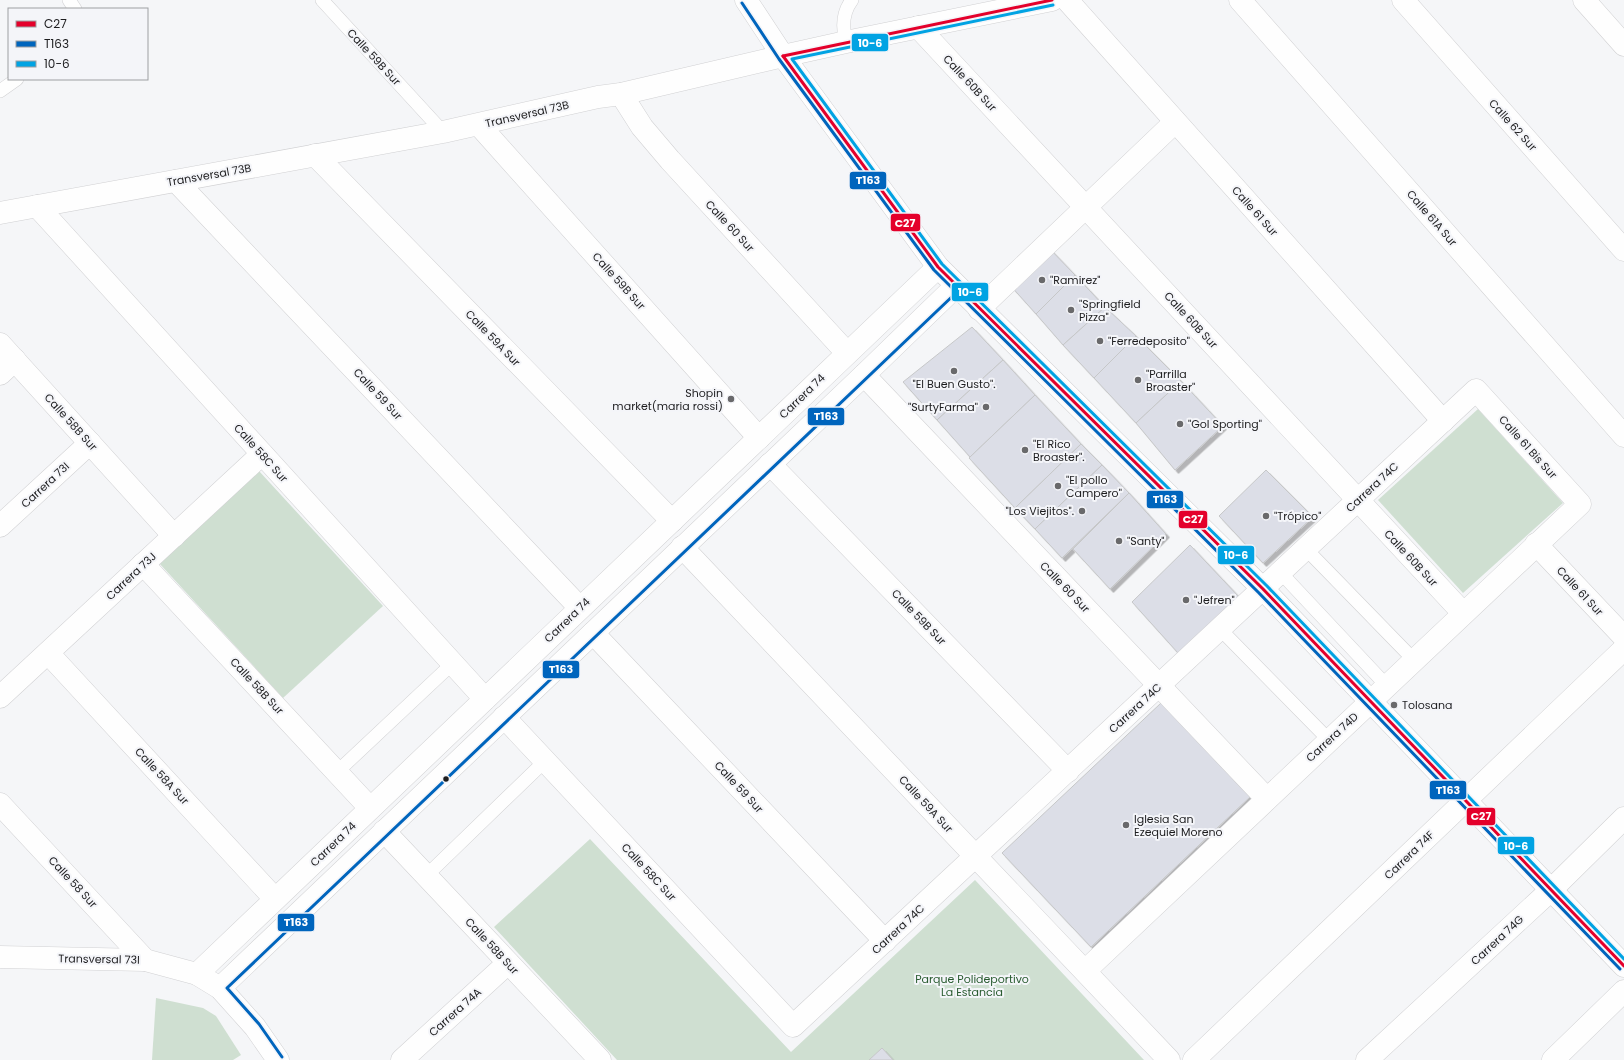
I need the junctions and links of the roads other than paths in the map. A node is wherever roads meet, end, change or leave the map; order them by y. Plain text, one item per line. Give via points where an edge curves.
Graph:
1 (322, 0) edge
2 (746, 0) edge
3 (852, 0) edge
4 (1052, 0) edge
5 (1067, 0) edge
6 (1240, 0) edge
7 (1403, 0) edge
8 (1584, 0) edge
9 (918, 27) junction
10 (846, 42) junction
11 (1624, 45) edge
12 (783, 56) junction
13 (16, 80) edge
14 (0, 91) edge
15 (621, 94) junction
16 (1175, 122) junction
17 (479, 125) junction
18 (443, 132) junction
19 (315, 155) junction
20 (176, 181) junction
21 (37, 206) junction
22 (1086, 208) junction
23 (0, 213) edge
24 (1624, 250) edge
25 (938, 266) junction
26 (956, 286) junction
27 (979, 309) junction
28 (0, 344) edge
29 (847, 352) junction
30 (8, 367) edge
31 (864, 375) junction
32 (1476, 390) joint
33 (1443, 421) junction
34 (1624, 436) edge
35 (759, 438) junction
36 (90, 443) junction
37 (262, 454) junction
38 (770, 464) junction
39 (1358, 500) junction
40 (1580, 504) joint
41 (672, 520) junction
42 (0, 526) edge
43 (174, 536) junction
44 (1536, 544) junction
45 (682, 547) junction
46 (1306, 549) junction
47 (144, 564) junction
48 (1281, 573) junction
49 (1263, 589) junction
50 (580, 608) junction
51 (1463, 613) junction
52 (1220, 629) junction
53 (593, 633) junction
54 (1624, 637) edge
55 (1624, 649) edge
56 (48, 653) junction
57 (1414, 660) junction
58 (452, 664) junction
59 (1159, 686) junction
60 (1387, 686) junction
61 (0, 697) edge
62 (485, 699) junction
63 (1370, 701) junction
64 (504, 717) junction
65 (1329, 740) junction
66 (545, 761) junction
67 (1068, 771) junction
68 (336, 772) junction
69 (1267, 799) junction
70 (1466, 800) junction
71 (0, 804) edge
72 (370, 808) junction
73 (1624, 818) edge
74 (384, 831) junction
75 (976, 857) junction
76 (426, 876) junction
77 (1551, 890) junction
78 (275, 899) junction
79 (885, 941) junction
80 (0, 957) edge
81 (145, 960) junction
82 (508, 963) junction
83 (1624, 966) edge
84 (1084, 971) junction
85 (197, 974) junction
86 (220, 988) junction
87 (1624, 991) edge
88 (793, 1026) joint
89 (592, 1057) edge
90 (278, 1060) edge
91 (402, 1060) edge
92 (1169, 1060) edge
93 (1194, 1060) edge
94 (1367, 1060) edge
95 (1553, 1060) edge

1 - 18 lane, Calle 59B Sur
2 - 12 street
3 - 10 lane via 844,16 843,30
4 - 9 street, Transversal 73B
5 - 16 street, Calle 61 Sur
6 - 34 street, Calle 61A Sur
7 - 24 street, Calle 62 Sur
8 - 11 street
9 - 10 street, Transversal 73B
9 - 22 street, Calle 60B Sur
10 - 12 street, Transversal 73B
12 - 15 street, Transversal 73B
12 - 25 street
13 - 14 lane
15 - 17 street, Transversal 73B
15 - 29 street, Calle 60 Sur via 642,127 670,160
16 - 22 street
16 - 33 street, Calle 61 Sur
17 - 18 street, Transversal 73B
17 - 35 street, Calle 59B Sur
18 - 19 street, Transversal 73B
19 - 20 street, Transversal 73B
19 - 41 street, Calle 59A Sur
20 - 21 street, Transversal 73B
20 - 50 street, Calle 59 Sur
21 - 23 street, Transversal 73B
21 - 37 street, Calle 58C Sur
22 - 27 street
22 - 39 street, Calle 60B Sur
25 - 26 street
25 - 29 street, Carrera 74
26 - 27 street
26 - 31 street
27 - 49 street
28 - 30 street, Calle 58B Sur
29 - 35 street, Carrera 74
30 - 36 street, Calle 58B Sur
31 - 38 street
31 - 59 street, Calle 60 Sur
32 - 33 street, Carrera 74C
32 - 40 street, Calle 61 Bis Sur
33 - 39 street, Carrera 74C
35 - 41 street, Carrera 74
36 - 42 street, Carrera 73I
36 - 43 street, Calle 58B Sur
37 - 43 street, Carrera 73J
37 - 58 street, Calle 58C Sur
38 - 45 street
38 - 67 street, Calle 59B Sur
39 - 46 street, Carrera 74C
39 - 51 street, Calle 60B Sur
40 - 44 street, Carrera 74D
41 - 50 street, Carrera 74
43 - 47 street, Carrera 73J
44 - 51 street, Carrera 74D
44 - 54 street, Calle 61 Sur
45 - 53 street
45 - 75 street, Calle 59A Sur
46 - 48 street, Carrera 74C
46 - 57 lane
47 - 56 street, Carrera 73J
47 - 68 street, Calle 58B Sur
48 - 49 street, Carrera 74C
48 - 60 lane
49 - 52 street, Carrera 74C
49 - 63 street
50 - 62 street, Carrera 74
51 - 57 street, Carrera 74D
52 - 59 street, Carrera 74C
52 - 65 lane
53 - 64 street
53 - 79 street, Calle 59 Sur
55 - 70 street, Carrera 74F
56 - 61 street, Carrera 73J
56 - 78 street, Calle 58A Sur
57 - 60 street, Carrera 74D
58 - 62 street, Calle 58C Sur
58 - 68 lane
59 - 67 street, Carrera 74C
59 - 69 street, Calle 60 Sur
60 - 63 street, Carrera 74D
62 - 72 street, Carrera 74
63 - 65 street, Carrera 74D
63 - 70 street
64 - 66 street, Calle 58C Sur
64 - 74 street
65 - 69 street, Carrera 74D
66 - 76 lane
66 - 88 street, Calle 58C Sur
67 - 75 street, Carrera 74C
68 - 72 street, Calle 58B Sur
69 - 84 street, Carrera 74D
70 - 77 street
70 - 93 street, Carrera 74F
71 - 81 street, Calle 58 Sur
72 - 78 street, Carrera 74
73 - 77 street, Carrera 74G
74 - 76 street, Calle 58B Sur
74 - 86 street
75 - 79 street, Carrera 74C
75 - 84 street, Calle 59A Sur
76 - 82 street, Calle 58B Sur
77 - 83 street
77 - 94 street, Carrera 74G
78 - 85 street, Carrera 74
79 - 88 street, Carrera 74C
80 - 81 street, Transversal 73I
81 - 85 street, Transversal 73I
82 - 89 street, Calle 58B Sur
82 - 91 street, Carrera 74A
84 - 92 street, Calle 59A Sur
85 - 86 street, Transversal 73I
86 - 90 street, Transversal 73I via 255,1027
87 - 95 street

